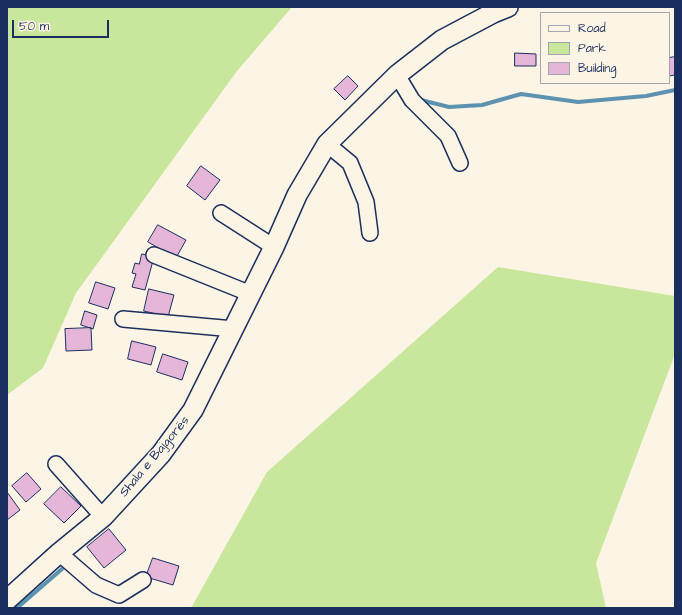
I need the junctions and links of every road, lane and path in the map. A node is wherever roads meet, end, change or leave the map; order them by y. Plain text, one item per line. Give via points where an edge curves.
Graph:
1 (508, 7) edge
2 (397, 76) junction
3 (327, 144) junction
4 (460, 164) dead end
5 (221, 213) dead end
6 (370, 233) dead end
7 (274, 247) junction
8 (154, 255) dead end
9 (251, 294) junction
10 (123, 319) dead end
11 (234, 329) junction
12 (56, 464) dead end
13 (103, 517) junction
14 (59, 553) junction
15 (142, 580) dead end
16 (8, 597) edge

1 - 2 main road, Shala e Bajgorës via 493,12 442,40
2 - 3 main road, Shala e Bajgorës
2 - 4 street via 412,100 448,136
3 - 6 street via 350,163 366,202
3 - 7 main road, Shala e Bajgorës via 296,195
5 - 7 street
7 - 9 main road, Shala e Bajgorës
8 - 9 street
9 - 11 main road, Shala e Bajgorës
10 - 11 street
11 - 13 main road, Shala e Bajgorës via 193,410 161,454
12 - 13 street
13 - 14 main road, Shala e Bajgorës
14 - 15 street via 96,585 119,595
14 - 16 main road, Shala e Bajgorës

